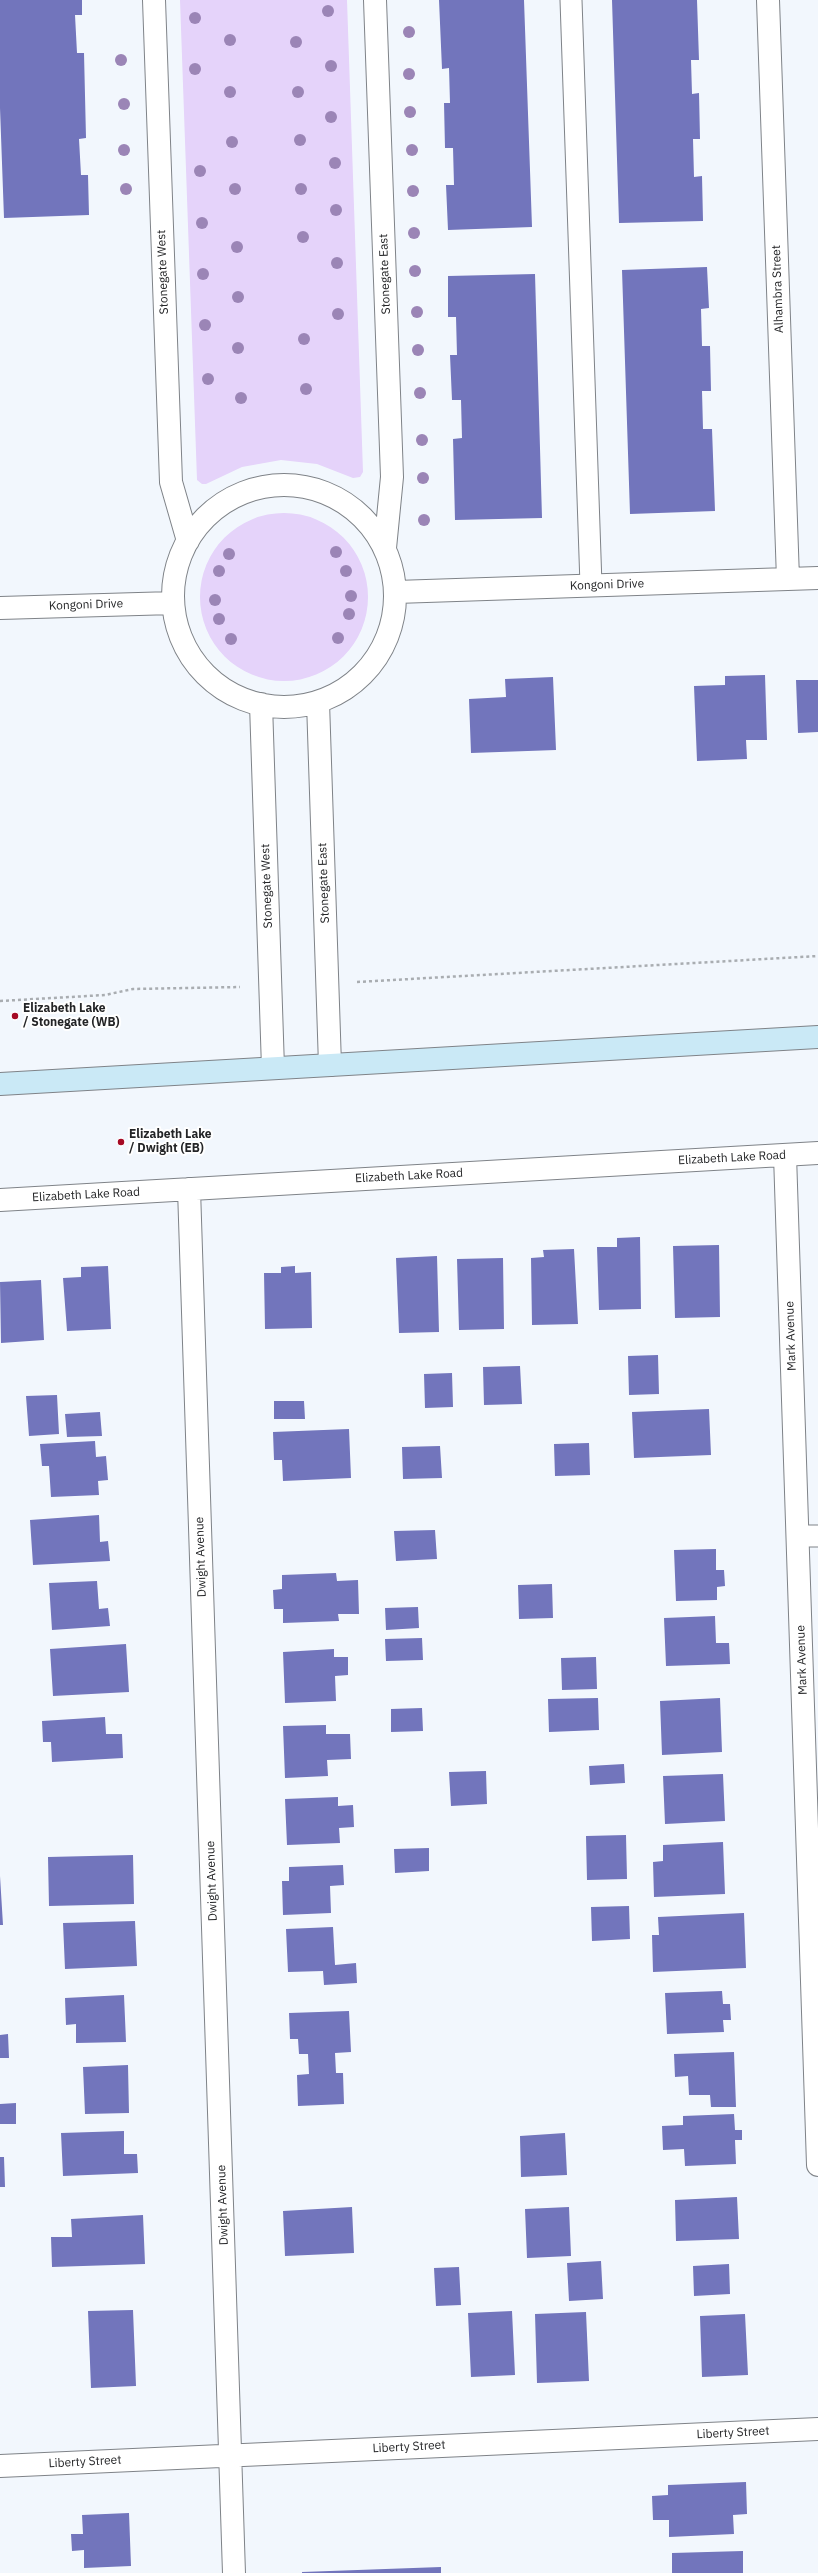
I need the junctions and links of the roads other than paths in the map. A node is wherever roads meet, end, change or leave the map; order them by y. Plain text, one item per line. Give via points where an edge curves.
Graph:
1 (154, 0) edge
2 (375, 0) edge
3 (571, 0) edge
4 (768, 0) edge
5 (188, 541) junction
6 (385, 548) junction
7 (818, 578) edge
8 (788, 579) junction
9 (591, 586) junction
10 (396, 592) junction
11 (173, 603) junction
12 (0, 608) edge
13 (318, 702) junction
14 (261, 704) junction
15 (818, 1037) edge
16 (330, 1065) junction
17 (273, 1068) junction
18 (0, 1084) edge
19 (818, 1153) edge
20 (785, 1155) junction
21 (189, 1189) junction
22 (0, 1200) edge
23 (808, 1536) edge
24 (818, 2165) edge
25 (818, 2430) edge
26 (231, 2455) junction
27 (0, 2466) edge
28 (234, 2573) edge

1 - 5 street, Stonegate West via 170,482
2 - 6 street, Stonegate East via 392,477
3 - 9 lane
4 - 8 street, Alhambra Street
5 - 6 street via 197,526 223,503 254,489 288,485 306,487 338,499 365,520
5 - 11 street via 176,570
6 - 10 street
7 - 8 street, Kongoni Drive
8 - 9 street, Kongoni Drive
9 - 10 street, Kongoni Drive
10 - 13 street via 392,624 380,653 347,688
11 - 12 street, Kongoni Drive
11 - 14 street via 184,644 200,668 222,688
13 - 14 street via 290,707
13 - 16 street, Stonegate East
14 - 17 street, Stonegate West
15 - 16 main road
16 - 17 main road
17 - 18 main road
19 - 20 street, Elizabeth Lake Road
20 - 21 street, Elizabeth Lake Road
20 - 23 street, Mark Avenue
21 - 22 street, Elizabeth Lake Road
21 - 26 street, Dwight Avenue
23 - 24 street, Mark Avenue
25 - 26 street, Liberty Street
26 - 27 street, Liberty Street
26 - 28 street, Dwight Avenue

